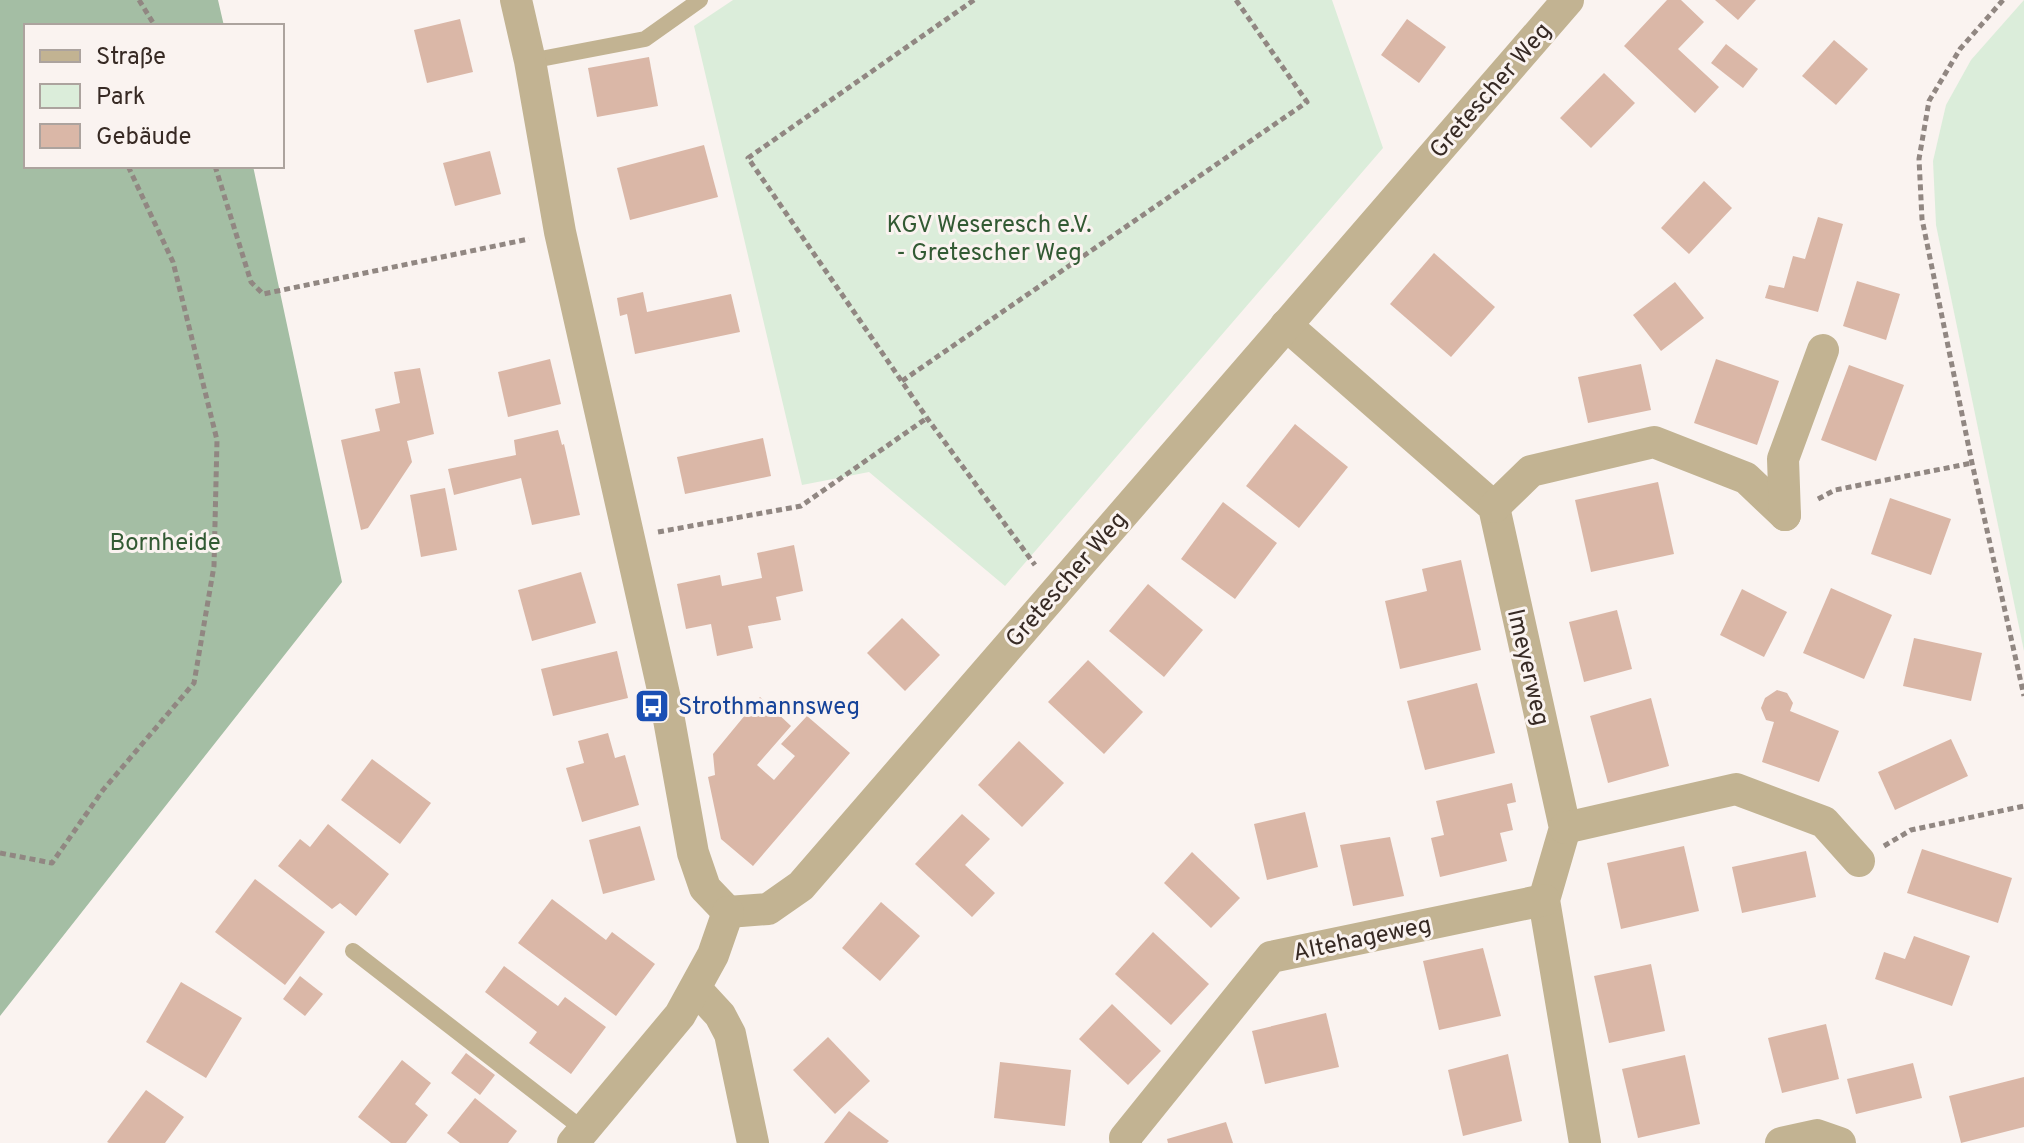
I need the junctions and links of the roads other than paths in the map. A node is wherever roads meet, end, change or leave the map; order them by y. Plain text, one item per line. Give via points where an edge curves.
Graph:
1 (516, 0) edge
2 (700, 0) edge
3 (1568, 0) edge
4 (530, 61) junction
5 (1286, 325) junction
6 (1823, 350) dead end
7 (1494, 507) junction
8 (1565, 828) junction
9 (1859, 861) road end
10 (1544, 900) junction
11 (728, 912) junction
12 (353, 951) dead end
13 (696, 989) junction
14 (578, 1136) edge
15 (753, 1143) edge
16 (1126, 1143) edge
17 (1585, 1143) edge
18 (1781, 1143) edge
19 (1840, 1143) edge

1 - 4 street
2 - 4 lane via 645,39
3 - 5 street, Gretescher Weg
4 - 11 street via 560,232 666,703 693,853 705,888
5 - 7 street
5 - 11 street, Gretescher Weg via 801,886 768,909
6 - 7 street via 1783,459 1785,515 1746,478 1654,442 1531,471
7 - 8 street, Imeyerweg
8 - 9 street via 1736,789 1824,822
8 - 10 street, Imeyerweg
10 - 16 street, Altehageweg via 1271,957
10 - 17 street, Imeyerweg
11 - 13 street
12 - 14 lane
13 - 14 street
13 - 15 street via 730,1034
18 - 19 street via 1817,1135

